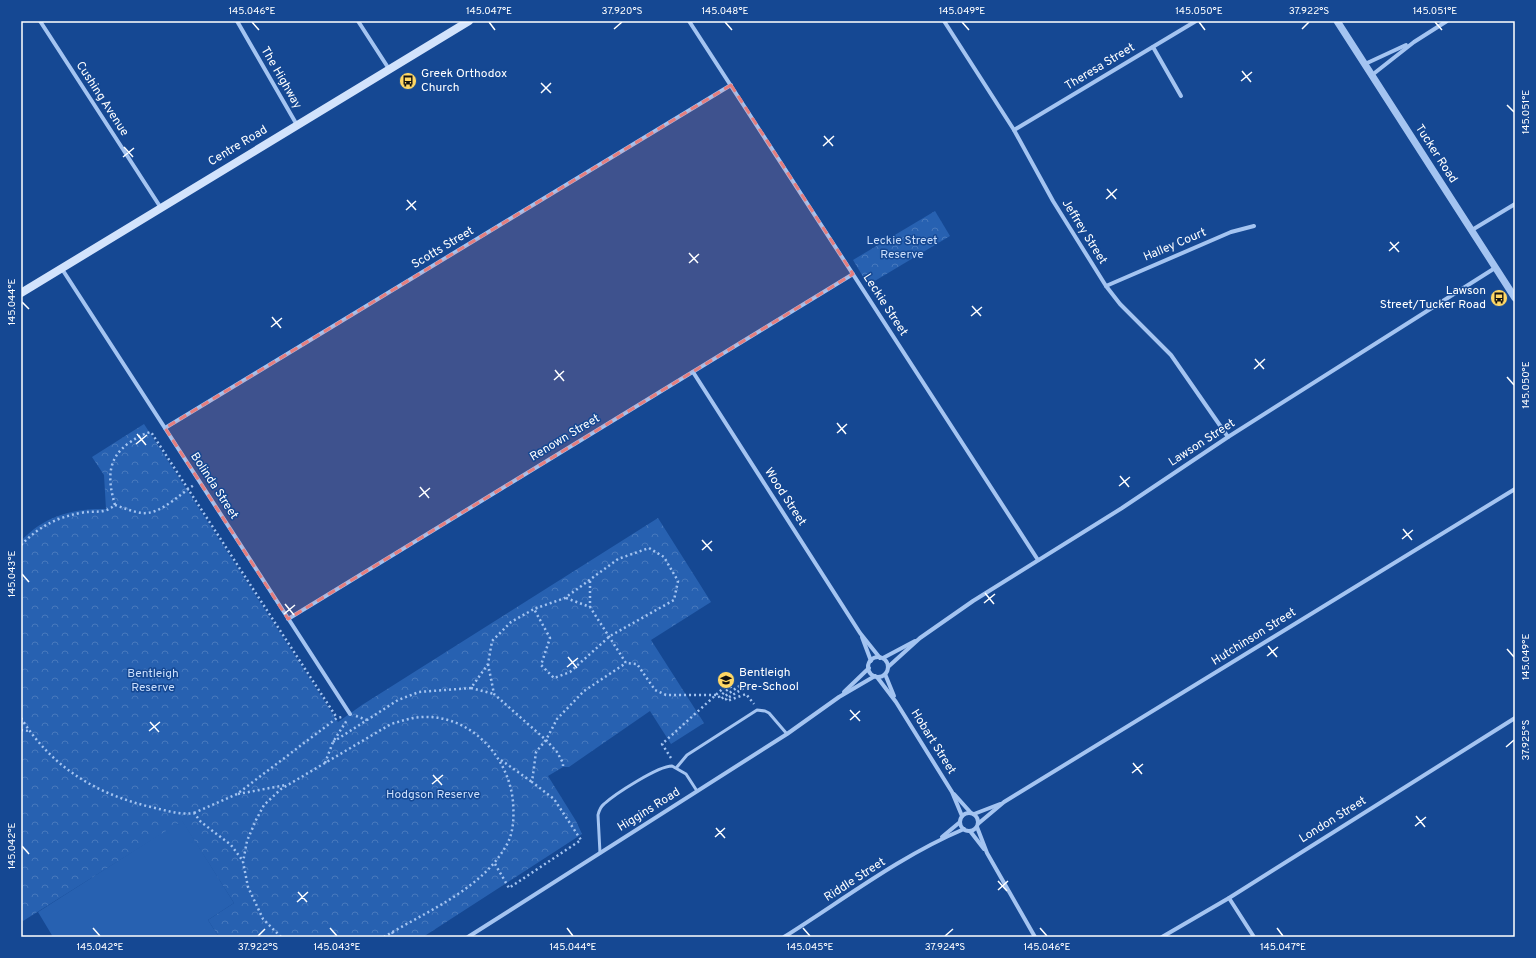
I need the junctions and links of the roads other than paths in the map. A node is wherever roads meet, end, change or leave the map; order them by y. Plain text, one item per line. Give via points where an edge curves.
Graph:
1 (40, 21) edge
2 (237, 21) edge
3 (358, 21) edge
4 (469, 21) edge
5 (689, 21) edge
6 (944, 21) edge
7 (1196, 21) edge
8 (1337, 21) edge
9 (1447, 21) edge
10 (1414, 42) junction
11 (1152, 47) junction
12 (1365, 64) junction
13 (389, 69) junction
14 (1372, 75) junction
15 (731, 84) junction
16 (1181, 96) dead end
17 (297, 125) junction
18 (1014, 130) junction
19 (1515, 204) edge
20 (161, 208) junction
21 (1254, 226) dead end
22 (1472, 230) junction
23 (61, 268) junction
24 (1495, 268) junction
25 (853, 274) junction
26 (1106, 286) junction
27 (21, 293) edge
28 (1515, 298) edge
29 (692, 372) junction
30 (165, 428) junction
31 (1228, 438) junction
32 (1515, 488) edge
33 (1038, 560) junction
34 (288, 619) junction
35 (860, 633) junction
36 (920, 638) junction
37 (881, 658) junction
38 (871, 661) junction
39 (888, 667) junction
40 (869, 668) junction
41 (885, 674) junction
42 (876, 676) junction
43 (839, 697) junction
44 (896, 702) junction
45 (350, 714) road end
46 (1515, 718) edge
47 (787, 734) junction
48 (677, 767) junction
49 (697, 791) junction
50 (952, 792) junction
51 (1004, 802) junction
52 (972, 813) junction
53 (962, 816) junction
54 (960, 822) junction
55 (978, 825) junction
56 (964, 830) junction
57 (970, 831) junction
58 (937, 841) junction
59 (600, 853) junction
60 (987, 853) junction
61 (1229, 898) junction
62 (468, 937) edge
63 (784, 937) edge
64 (1035, 937) edge
65 (1162, 937) edge
66 (1254, 937) edge

1 - 20 street, Cushing Avenue
2 - 17 street, The Highway
3 - 13 street
4 - 13 main road, Centre Road
5 - 15 street, Leckie Street
6 - 18 street, Jeffrey Street
7 - 11 street, Theresa Street
8 - 12 street, Tucker Road
9 - 10 street
10 - 12 street
10 - 14 street
11 - 16 street
11 - 18 street, Theresa Street
12 - 14 street, Tucker Road
13 - 17 main road, Centre Road
14 - 22 street, Tucker Road
15 - 25 street, Leckie Street
15 - 30 street, Scotts Street
17 - 20 main road, Centre Road
18 - 26 street, Jeffrey Street via 1053,201
19 - 22 street
20 - 23 main road, Centre Road
21 - 26 street, Halley Court via 1231,232
22 - 24 street, Tucker Road
23 - 27 main road, Centre Road
23 - 30 street, Bolinda Street
24 - 28 street, Tucker Road
24 - 31 street, Lawson Street
25 - 29 street, Renown Street
25 - 33 street, Leckie Street
26 - 31 street, Jeffrey Street via 1120,304 1171,354
29 - 34 street, Renown Street
29 - 35 street, Wood Street
30 - 34 street, Bolinda Street
31 - 33 street, Lawson Street
32 - 51 street, Hutchinson Street
33 - 36 street, Lawson Street
34 - 45 street, Bolinda Street
35 - 37 street, Wood Street
35 - 38 street, Wood Street
36 - 37 street, Lawson Street
36 - 39 street, Lawson Street
37 - 38 street
37 - 39 street via 887,662
38 - 40 street
39 - 41 street
40 - 42 street
40 - 43 street, Higgins Road
41 - 42 street
41 - 44 street, Hobart Street
42 - 43 street, Higgins Road
42 - 44 street, Hobart Street
43 - 47 street, Higgins Road
44 - 50 street, Hobart Street
46 - 61 street, London Street
47 - 48 lane via 768,713 757,710 687,755
47 - 49 street, Higgins Road
48 - 49 lane via 686,774
48 - 59 lane via 666,766 660,769 604,804 598,815
49 - 59 street, Higgins Road
50 - 52 street, Hobart Street
50 - 53 street, Hobart Street
51 - 52 street, Hutchinson Street
51 - 55 street, Hutchinson Street
52 - 53 street
52 - 55 street via 978,818
53 - 54 street
54 - 56 street
54 - 58 street, Riddle Street
55 - 57 street
55 - 60 street
56 - 57 street
56 - 58 street, Riddle Street
57 - 60 street
58 - 63 street, Riddle Street
59 - 62 street, Higgins Road
60 - 64 street
61 - 65 street, London Street
61 - 66 street

